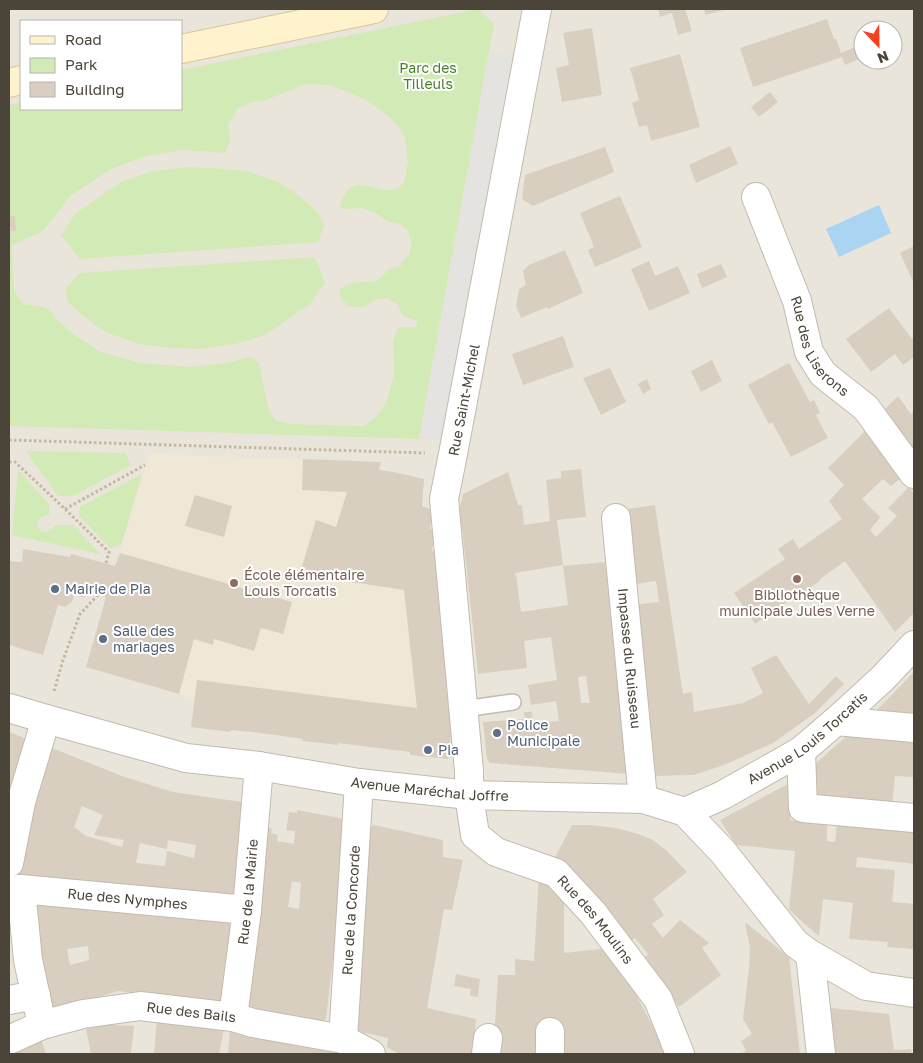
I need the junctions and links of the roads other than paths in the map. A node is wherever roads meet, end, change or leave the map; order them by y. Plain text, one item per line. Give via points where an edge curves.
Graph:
1 (374, 9) edge
2 (537, 9) edge
3 (307, 16) edge
4 (182, 49) edge
5 (756, 197) dead end
6 (913, 470) edge
7 (616, 518) dead end
8 (914, 645) edge
9 (513, 702) dead end
10 (9, 708) edge
11 (464, 709) junction
12 (46, 719) junction
13 (836, 721) junction
14 (914, 728) edge
15 (801, 751) junction
16 (259, 766) junction
17 (359, 783) junction
18 (469, 795) junction
19 (643, 800) junction
20 (685, 812) junction
21 (914, 818) edge
22 (9, 863) edge
23 (15, 890) edge
24 (247, 910) junction
25 (16, 918) edge
26 (803, 949) junction
27 (914, 992) edge
28 (36, 995) junction
29 (9, 1000) edge
30 (234, 1017) junction
31 (42, 1025) junction
32 (343, 1039) junction
33 (9, 1040) edge
34 (371, 1054) edge
35 (680, 1054) edge
36 (821, 1054) edge

1 - 3 main road
2 - 11 street, Rue Saint-Michel via 444,499
3 - 4 main road
5 - 6 street, Rue des Liserons via 797,301 809,352 823,374 866,408
7 - 19 street, Impasse du Ruisseau
8 - 13 street, Avenue Louis Torcatis
9 - 11 lane
10 - 12 street, Avenue Maréchal Joffre
11 - 18 street, Rue Saint-Michel
12 - 16 street, Avenue Maréchal Joffre via 186,758
12 - 22 street via 22,802
13 - 14 street
13 - 15 street, Avenue Louis Torcatis
15 - 20 street, Avenue Louis Torcatis via 723,795
15 - 21 street via 803,808
16 - 17 street, Avenue Maréchal Joffre
16 - 24 street, Rue de la Mairie
17 - 18 street, Avenue Maréchal Joffre
17 - 32 street, Rue de la Concorde
18 - 19 street, Avenue Maréchal Joffre
18 - 35 street, Rue des Moulins via 475,835 496,852 556,873 593,913 658,999
19 - 20 street, Avenue Maréchal Joffre
20 - 26 street via 723,852
23 - 24 street, Rue des Nymphes
23 - 25 street
24 - 30 street, Rue de la Mairie
25 - 28 street
26 - 27 street via 866,986
26 - 36 street
28 - 29 street
28 - 31 street
30 - 31 street, Rue des Bails via 140,1006 83,1014
30 - 32 street, Rue des Bails
31 - 33 street, Rue des Bails
32 - 34 street, Rue des Bails

